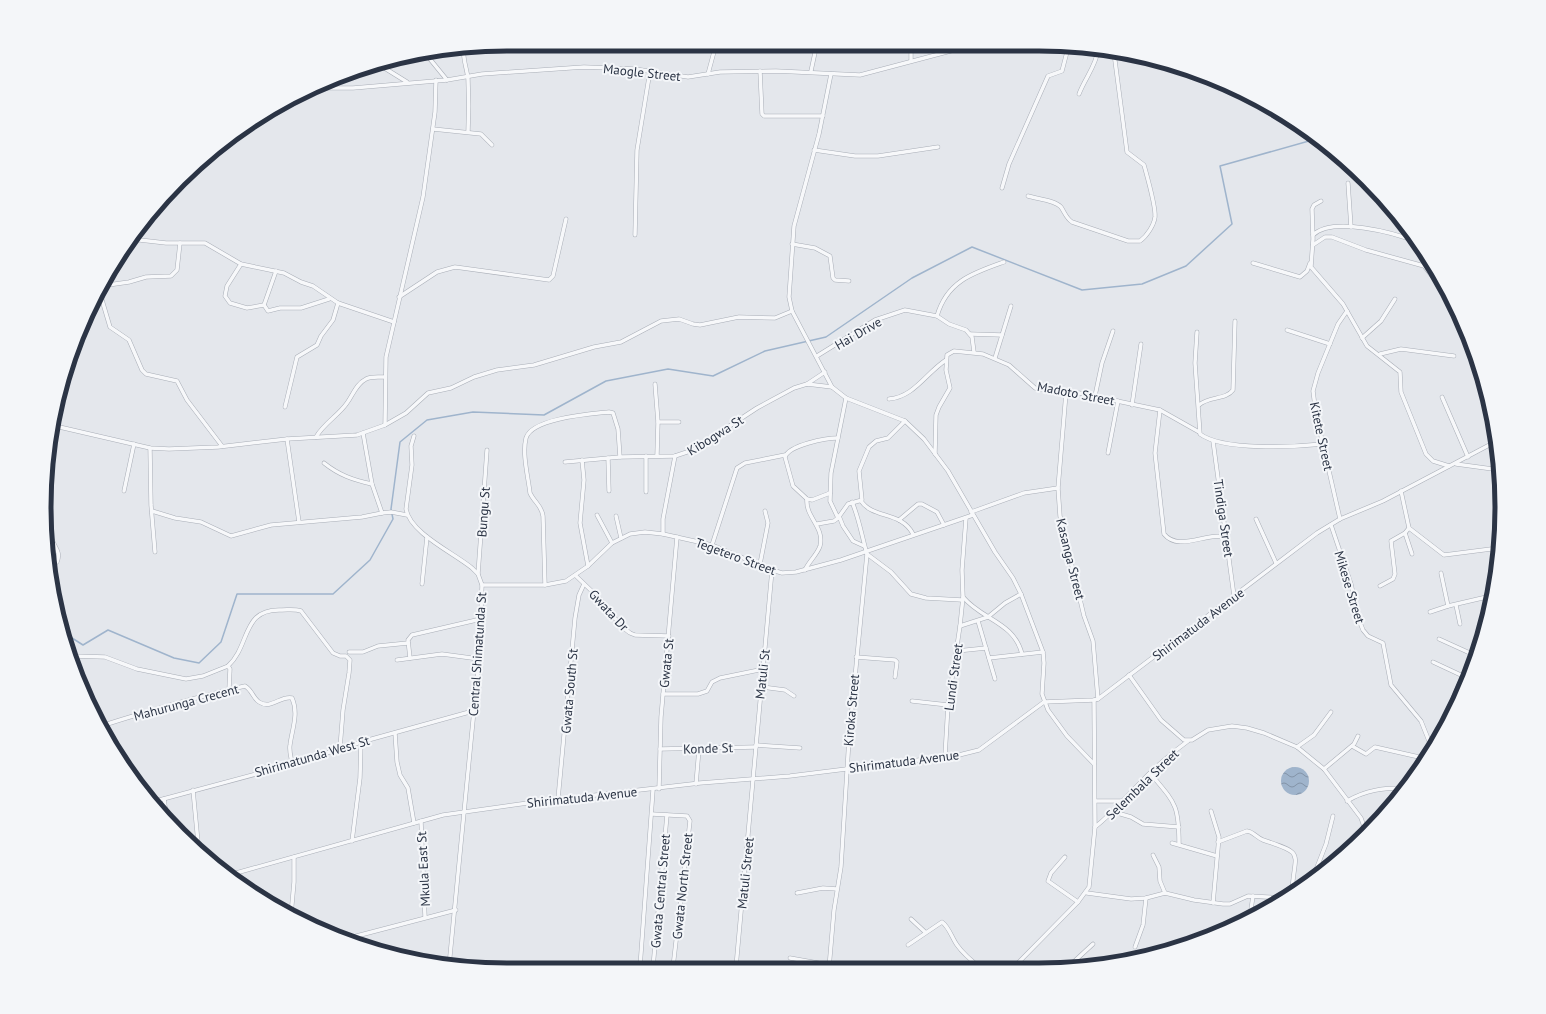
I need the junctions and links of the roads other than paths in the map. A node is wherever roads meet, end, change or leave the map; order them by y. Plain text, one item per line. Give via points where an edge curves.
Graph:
1 (714, 51) edge
2 (815, 51) edge
3 (911, 51) edge
4 (950, 51) edge
5 (1067, 52) edge
6 (463, 53) edge
7 (1097, 55) edge
8 (429, 58) edge
9 (1115, 58) edge
10 (911, 61) junction
11 (384, 68) edge
12 (650, 71) junction
13 (760, 71) junction
14 (811, 71) junction
15 (708, 74) junction
16 (831, 74) junction
17 (468, 77) junction
18 (436, 80) junction
19 (447, 80) junction
20 (408, 82) junction
21 (328, 88) edge
22 (1079, 94) dead end
23 (823, 116) junction
24 (433, 129) junction
25 (468, 132) junction
26 (492, 145) dead end
27 (938, 148) dead end
28 (814, 150) junction
29 (1348, 183) dead end
30 (1002, 188) dead end
31 (1028, 196) dead end
32 (1321, 201) dead end
33 (566, 219) dead end
34 (1351, 227) junction
35 (635, 235) dead end
36 (1313, 235) junction
37 (1408, 239) edge
38 (138, 240) edge
39 (180, 243) junction
40 (792, 244) junction
41 (1313, 245) junction
42 (1004, 262) dead end
43 (1253, 263) dead end
44 (1310, 263) junction
45 (241, 264) junction
46 (276, 271) junction
47 (1432, 276) edge
48 (849, 281) dead end
49 (109, 285) edge
50 (399, 297) junction
51 (101, 299) edge
52 (329, 299) junction
53 (1395, 299) dead end
54 (338, 303) junction
55 (264, 305) junction
56 (1011, 306) dead end
57 (1346, 310) junction
58 (792, 311) junction
59 (937, 316) junction
60 (1235, 321) dead end
61 (394, 322) junction
62 (1287, 330) dead end
63 (1113, 331) dead end
64 (1197, 332) dead end
65 (970, 334) junction
66 (1002, 336) junction
67 (1362, 338) junction
68 (1141, 344) dead end
69 (1330, 344) junction
70 (974, 352) junction
71 (1380, 354) junction
72 (817, 356) junction
73 (1454, 356) dead end
74 (995, 358) junction
75 (946, 360) junction
76 (825, 372) junction
77 (384, 377) junction
78 (655, 384) dead end
79 (807, 384) junction
80 (832, 387) junction
81 (1066, 393) junction
82 (1095, 396) junction
83 (1442, 397) dead end
84 (846, 398) junction
85 (889, 399) dead end
86 (1118, 401) junction
87 (1132, 405) junction
88 (1199, 405) junction
89 (285, 407) dead end
90 (1160, 410) junction
91 (905, 421) junction
92 (658, 422) junction
93 (679, 422) dead end
94 (384, 425) junction
95 (59, 427) edge
96 (1199, 432) junction
97 (363, 433) junction
98 (414, 436) dead end
99 (316, 437) junction
100 (838, 438) junction
101 (287, 439) junction
102 (1213, 441) junction
103 (134, 444) junction
104 (1323, 444) junction
105 (1491, 444) edge
106 (222, 446) junction
107 (150, 448) junction
108 (487, 450) dead end
109 (935, 454) junction
110 (1108, 454) dead end
111 (657, 455) junction
112 (785, 455) junction
113 (646, 456) junction
114 (675, 456) junction
115 (620, 457) junction
116 (1468, 457) junction
117 (608, 458) junction
118 (582, 460) junction
119 (565, 462) dead end
120 (324, 463) dead end
121 (1454, 464) junction
122 (1448, 466) junction
123 (1493, 469) edge
124 (372, 484) junction
125 (1058, 488) junction
126 (609, 490) dead end
127 (124, 491) dead end
128 (1401, 491) junction
129 (646, 492) dead end
130 (830, 493) junction
131 (807, 499) junction
132 (861, 501) junction
133 (852, 502) junction
134 (152, 511) junction
135 (765, 511) dead end
136 (382, 513) junction
137 (972, 514) junction
138 (407, 515) junction
139 (597, 515) dead end
140 (616, 516) dead end
141 (839, 517) junction
142 (966, 518) junction
143 (1256, 519) dead end
144 (899, 520) junction
145 (1340, 520) junction
146 (299, 522) junction
147 (817, 524) junction
148 (944, 524) junction
149 (1331, 525) junction
150 (1409, 528) junction
151 (1405, 533) junction
152 (663, 534) junction
153 (913, 534) junction
154 (427, 537) junction
155 (677, 537) junction
156 (52, 538) edge
157 (621, 538) junction
158 (1227, 538) junction
159 (612, 543) junction
160 (712, 545) junction
161 (1493, 549) edge
162 (866, 551) junction
163 (155, 552) dead end
164 (1412, 554) dead end
165 (55, 563) edge
166 (1276, 563) junction
167 (760, 564) junction
168 (588, 566) junction
169 (772, 570) junction
170 (805, 570) junction
171 (1441, 573) dead end
172 (478, 574) junction
173 (576, 576) junction
174 (422, 584) dead end
175 (482, 584) junction
176 (584, 584) junction
177 (545, 585) junction
178 (1380, 586) dead end
179 (1021, 594) junction
180 (1234, 596) junction
181 (1486, 597) edge
182 (963, 599) junction
183 (1456, 605) junction
184 (1448, 606) junction
185 (1430, 612) dead end
186 (988, 617) junction
187 (481, 619) junction
188 (978, 621) junction
189 (1460, 624) dead end
190 (960, 626) junction
191 (669, 636) junction
192 (1440, 639) dead end
193 (408, 643) junction
194 (986, 648) junction
195 (957, 650) junction
196 (349, 652) dead end
197 (1043, 652) junction
198 (1022, 654) junction
199 (1472, 654) edge
200 (76, 656) edge
201 (856, 656) junction
202 (410, 658) junction
203 (989, 658) junction
204 (479, 659) junction
205 (397, 660) dead end
206 (1433, 662) dead end
207 (228, 666) junction
208 (764, 669) junction
209 (1129, 675) junction
210 (1463, 676) edge
211 (895, 677) dead end
212 (995, 679) dead end
213 (762, 687) junction
214 (229, 690) junction
215 (663, 694) junction
216 (794, 696) dead end
217 (1096, 699) junction
218 (912, 701) dead end
219 (1044, 702) junction
220 (948, 705) junction
221 (473, 711) junction
222 (1331, 712) dead end
223 (106, 724) edge
224 (395, 733) junction
225 (1358, 736) dead end
226 (1188, 740) junction
227 (361, 742) junction
228 (1429, 742) edge
229 (756, 746) junction
230 (1352, 746) junction
231 (1298, 747) junction
232 (340, 748) junction
233 (800, 748) dead end
234 (660, 749) junction
235 (699, 749) junction
236 (945, 756) junction
237 (1419, 758) edge
238 (292, 764) junction
239 (1094, 764) junction
240 (847, 769) junction
241 (1324, 769) junction
242 (1150, 773) junction
243 (753, 779) junction
244 (696, 784) junction
245 (1399, 787) edge
246 (659, 789) junction
247 (193, 790) junction
248 (653, 790) junction
249 (164, 798) junction
250 (558, 799) junction
251 (158, 800) edge
252 (1096, 801) junction
253 (1123, 801) junction
254 (1347, 802) junction
255 (166, 810) edge
256 (464, 811) junction
257 (1211, 811) dead end
258 (1114, 812) junction
259 (652, 814) junction
260 (667, 815) junction
261 (1333, 816) dead end
262 (421, 821) junction
263 (414, 823) junction
264 (1364, 826) edge
265 (1095, 827) junction
266 (1179, 827) junction
267 (352, 840) junction
268 (198, 842) edge
269 (1218, 842) junction
270 (1172, 844) dead end
271 (1179, 844) junction
272 (1153, 855) dead end
273 (1217, 856) junction
274 (294, 857) junction
275 (1065, 857) dead end
276 (1316, 870) edge
277 (235, 873) edge
278 (1293, 885) edge
279 (837, 889) junction
280 (797, 893) dead end
281 (1087, 893) junction
282 (1165, 893) junction
283 (1253, 896) junction
284 (1274, 897) edge
285 (1146, 898) junction
286 (1078, 902) junction
287 (1213, 903) junction
288 (292, 909) edge
289 (456, 910) junction
290 (1251, 911) edge
291 (426, 917) junction
292 (911, 919) dead end
293 (925, 932) junction
294 (354, 937) edge
295 (1093, 944) dead end
296 (908, 945) dead end
297 (1135, 947) dead end
298 (790, 958) dead end
299 (450, 959) edge
300 (1074, 961) edge
301 (640, 963) edge
302 (653, 963) edge
303 (673, 963) edge
304 (736, 963) edge
305 (814, 963) edge
306 (829, 963) edge
307 (974, 963) edge
308 (1018, 963) edge

1 - 15 street
2 - 14 street
3 - 10 street
4 - 10 street, Maogle Street
5 - 30 street via 1062,71 1048,76 1009,164
6 - 17 street
7 - 22 street
8 - 19 street
9 - 31 street via 1127,152 1144,165 1154,210 1154,220 1148,232 1140,241 1128,242 1072,222 1056,204
10 - 16 street, Maogle Street via 860,74
11 - 20 street
12 - 15 street, Maogle Street via 688,77
12 - 17 street, Maogle Street via 584,67
12 - 35 street via 637,150
13 - 14 street, Maogle Street
13 - 15 street, Maogle Street
13 - 23 street via 764,116
14 - 16 street, Maogle Street
16 - 23 street
17 - 19 street, Maogle Street
17 - 25 street
18 - 19 street, Maogle Street
18 - 20 street, Maogle Street
18 - 24 street
20 - 21 street, Maogle Street
23 - 28 street
24 - 25 street
24 - 50 street via 418,222
25 - 26 street via 481,134
27 - 28 street via 878,156 855,156
28 - 40 street via 798,206
29 - 34 street
32 - 36 street via 1312,209
33 - 50 street via 553,276 549,280 455,267 437,272
34 - 36 street via 1325,230
34 - 37 street via 1384,231
36 - 41 street
38 - 39 street
39 - 45 street via 209,244
39 - 49 street via 177,270 171,276 146,277
40 - 48 street via 815,248 830,256 833,278
40 - 58 street via 789,297
41 - 44 street
41 - 47 street via 1325,237 1332,237 1366,250 1424,266
42 - 59 street via 965,278 955,285 943,300
43 - 44 street via 1300,277 1307,271
44 - 57 street via 1313,271
45 - 46 street
45 - 55 street via 227,286 226,299 230,303 247,308
46 - 52 street via 317,288
46 - 55 street
50 - 61 street
51 - 106 street via 110,326 129,340 142,370 146,374 177,381
52 - 54 street
52 - 55 street via 295,309 280,308 268,311
53 - 67 street via 1381,320
54 - 61 street
54 - 89 street via 333,320 316,345 297,357
56 - 66 street
57 - 67 street
57 - 69 street, Kitete Street
58 - 72 street
58 - 94 street via 775,318 739,317 700,325 679,319 661,321 621,342 594,347 534,365 503,368 474,377 451,388 435,390 406,413
59 - 65 street, Hai Drive
59 - 72 street, Hai Drive via 913,311 898,312 875,320
60 - 88 street via 1233,390 1226,396 1209,399
61 - 77 street
62 - 69 street
63 - 82 street via 1102,363
64 - 88 street via 1195,363
65 - 66 street
65 - 70 street
66 - 74 street
67 - 71 street via 1367,346
68 - 87 street
69 - 104 street, Kitete Street via 1318,373 1314,391
70 - 74 street, Madoto Street
70 - 75 street, Madoto Street via 954,351 947,355
71 - 73 street via 1401,350
71 - 122 street via 1400,372 1401,392 1426,454 1433,461
72 - 76 street
74 - 81 street, Madoto Street via 1009,365 1035,388
75 - 85 street via 910,393
75 - 109 street via 950,388 936,415
76 - 79 street
76 - 80 street
77 - 94 street
77 - 99 street via 373,377 360,383 339,414 323,426
78 - 92 street
79 - 80 street, Kibogwa St
79 - 114 street, Kibogwa St via 756,408 692,450
80 - 84 street
81 - 82 street, Madoto Street
81 - 125 street, Kasanga Street
82 - 86 street, Madoto Street
83 - 116 street
84 - 91 street
84 - 100 street
86 - 87 street, Madoto Street
86 - 110 street
87 - 90 street, Madoto Street
88 - 96 street
90 - 96 street, Madoto Street
90 - 158 street via 1155,453 1164,534 1175,541 1190,542 1220,536
91 - 109 street
91 - 132 street via 888,438 876,441 869,447 859,471
92 - 93 street
92 - 111 street
94 - 97 street
95 - 103 street
96 - 102 street via 1203,437
97 - 99 street
97 - 124 street
98 - 138 street via 410,449 412,465
99 - 101 street
100 - 112 street via 826,438 801,446
100 - 130 street
101 - 106 street
101 - 146 street
102 - 104 street via 1287,448
102 - 158 street, Tindiga Street
103 - 107 street
103 - 127 street
104 - 145 street, Kitete Street
105 - 116 street, Shirimatuda Avenue
106 - 107 street
107 - 134 street
108 - 172 street, Bungu St
109 - 137 street
111 - 113 street, Kibogwa St
111 - 114 street, Kibogwa St
112 - 131 street via 793,486
112 - 160 street via 744,463 737,468
113 - 115 street, Kibogwa St
113 - 129 street
114 - 152 street via 663,519
115 - 117 street, Kibogwa St
115 - 177 street via 613,413 564,418 528,433 525,452 530,493 542,508 543,516
116 - 121 street, Shirimatuda Avenue
117 - 118 street, Kibogwa St
117 - 126 street
118 - 119 street, Kibogwa St
118 - 168 street via 584,480 580,524
120 - 124 street via 351,479
121 - 122 street, Shirimatuda Avenue
121 - 123 street
122 - 128 street, Shirimatuda Avenue
124 - 136 street
125 - 137 street, Tegetero Street via 1024,493
125 - 217 street, Kasanga Street via 1062,528 1074,567 1084,616 1093,641
128 - 145 street, Shirimatuda Avenue
128 - 150 street
130 - 131 street via 812,500
130 - 141 street via 832,508
131 - 147 street via 808,510
132 - 133 street
132 - 144 street via 868,508
133 - 141 street via 845,506
133 - 162 street, Kiroka Street
134 - 146 street via 201,522 231,536 259,528
134 - 163 street
135 - 167 street via 768,523
136 - 138 street
136 - 146 street
137 - 142 street, Tegetero Street
137 - 179 street
138 - 154 street, Central Shimatunda St
139 - 159 street
140 - 157 street
141 - 147 street
141 - 162 street via 853,541
142 - 148 street, Tegetero Street
142 - 182 street, Lundi Street via 962,570
143 - 166 street
144 - 148 street via 918,504 922,504 937,512
144 - 153 street via 909,527
145 - 149 street, Shirimatuda Avenue
147 - 170 street via 820,547
148 - 153 street, Tegetero Street
149 - 166 street, Shirimatuda Avenue
149 - 228 street, Mikese Street via 1363,630 1368,636 1384,643 1391,685 1421,721
150 - 151 street
150 - 161 street via 1444,555
151 - 164 street
151 - 178 street via 1391,541 1396,574
152 - 155 street, Tegetero Street
152 - 157 street, Tegetero Street via 645,532
153 - 162 street, Tegetero Street
154 - 172 street, Central Shimatunda St via 458,556
154 - 174 street
155 - 160 street, Tegetero Street
155 - 191 street, Gwata St
156 - 165 street via 59,552
157 - 159 street, Tegetero Street
158 - 180 street, Tindiga Street
159 - 168 street, Tegetero Street
160 - 167 street, Tegetero Street
162 - 170 street, Tegetero Street
162 - 182 street via 892,572 912,594 937,599
162 - 201 street, Kiroka Street
166 - 180 street, Shirimatuda Avenue
167 - 169 street, Tegetero Street
168 - 173 street, Tegetero Street
169 - 170 street, Tegetero Street via 782,573
169 - 208 street, Matuli St
171 - 184 street
172 - 175 street, Central Shimatunda St
173 - 176 street, Gwata Dr
173 - 177 street, Tegetero Street via 566,581
175 - 177 street, Tegetero Street
175 - 187 street, Central Shimatunda St
176 - 191 street, Gwata Dr via 630,633
176 - 250 street, Gwata South St via 579,595 575,618
179 - 186 street
179 - 197 street
180 - 209 street, Shirimatuda Avenue
181 - 183 street
182 - 186 street via 973,609
182 - 190 street, Lundi Street
183 - 184 street
183 - 189 street
184 - 185 street
186 - 188 street
186 - 198 street via 1012,634 1019,642
187 - 193 street via 412,635
187 - 204 street, Central Shimatunda St
188 - 190 street
188 - 194 street
190 - 195 street, Lundi Street
191 - 215 street, Gwata St
192 - 199 street
193 - 196 street via 378,646 363,652
193 - 202 street
194 - 195 street
194 - 203 street
195 - 220 street, Lundi Street
197 - 198 street
197 - 219 street
198 - 203 street
200 - 207 street via 105,657 137,669 186,679
201 - 211 street via 895,660
201 - 240 street, Kiroka Street
202 - 204 street via 442,654
202 - 205 street
203 - 212 street
204 - 221 street, Central Shimatunda St
206 - 210 street
207 - 214 street
207 - 232 street via 238,655 251,622 257,616 274,609 301,611 333,653 346,656 350,660
208 - 213 street, Matuli St
208 - 215 street via 720,678 712,682 705,692 698,694
209 - 217 street, Shirimatuda Avenue
209 - 226 street via 1160,720 1184,740
213 - 216 street via 785,690
213 - 229 street, Matuli St
214 - 223 street, Mahurunga Crecent via 174,703
214 - 238 street, Mahurunga Crecent via 245,686 259,702 267,704 292,698 295,710 290,745
215 - 234 street, Gwata St
217 - 219 street
217 - 239 street, Kasanga Street
218 - 220 street
219 - 236 street, Shirimatuda Avenue via 979,750
219 - 239 street via 1062,731
220 - 236 street, Lundi Street
221 - 224 street, Shirimatunda West St
221 - 256 street, Central Shimatunda St
222 - 231 street via 1314,735
224 - 227 street, Shirimatunda West St
224 - 263 street via 397,762 400,775 408,788
225 - 230 street
226 - 231 street, Selembala Street via 1208,730 1232,726 1264,732
226 - 242 street, Selembala Street
227 - 232 street, Shirimatunda West St
227 - 267 street
229 - 233 street, Konde St
229 - 235 street, Konde St
229 - 243 street, Matuli St
230 - 237 street via 1366,754 1375,747
230 - 241 street
231 - 241 street, Selembala Street
232 - 238 street, Shirimatunda West St
234 - 235 street, Konde St
234 - 246 street, Gwata St
235 - 244 street
236 - 240 street, Shirimatuda Avenue
238 - 247 street, Shirimatunda West St
239 - 252 street, Kasanga Street
240 - 243 street, Shirimatuda Avenue
240 - 279 street, Kiroka Street
241 - 254 street, Selembala Street
242 - 253 street, Selembala Street
242 - 266 street via 1175,805
243 - 244 street, Shirimatuda Avenue
243 - 304 street, Matuli Street
244 - 246 street, Shirimatuda Avenue
245 - 254 street via 1365,792
246 - 248 street, Shirimatuda Avenue
247 - 249 street, Shirimatunda West St
247 - 268 street
248 - 250 street, Shirimatuda Avenue
248 - 259 street
249 - 251 street, Shirimatunda West St
249 - 255 street
250 - 256 street, Shirimatuda Avenue
252 - 253 street
252 - 265 street, Kasanga Street
253 - 258 street, Selembala Street
254 - 264 street, Selembala Street via 1361,818
256 - 262 street, Shirimatuda Avenue
256 - 289 street, Central Shimatunda St
257 - 269 street via 1219,837
258 - 265 street, Selembala Street
258 - 266 street via 1143,824
259 - 260 street, Gwata North Street
259 - 301 street
260 - 302 street, Gwata Central Street
260 - 303 street, Gwata North Street via 687,816 690,821
261 - 276 street
262 - 263 street, Shirimatuda Avenue
262 - 291 street, Mkula East St
263 - 267 street, Shirimatuda Avenue
265 - 281 street, Kasanga Street via 1091,879
266 - 271 street
267 - 274 street, Shirimatuda Avenue
269 - 273 street
269 - 278 street via 1250,831 1259,839 1289,848 1296,859
270 - 271 street
271 - 273 street via 1196,852
272 - 282 street via 1157,861
273 - 287 street
274 - 277 street, Shirimatuda Avenue
274 - 288 street
275 - 286 street via 1048,876 1048,882
279 - 280 street via 823,888
279 - 306 street, Kiroka Street
281 - 285 street
281 - 286 street
282 - 285 street
282 - 287 street
283 - 284 street
283 - 287 street via 1230,904
283 - 290 street
285 - 297 street via 1142,925
286 - 308 street
289 - 291 street
289 - 299 street, Central Shimatunda St
291 - 294 street
292 - 293 street
293 - 296 street
293 - 307 street via 942,922 958,947
295 - 300 street
298 - 305 street

